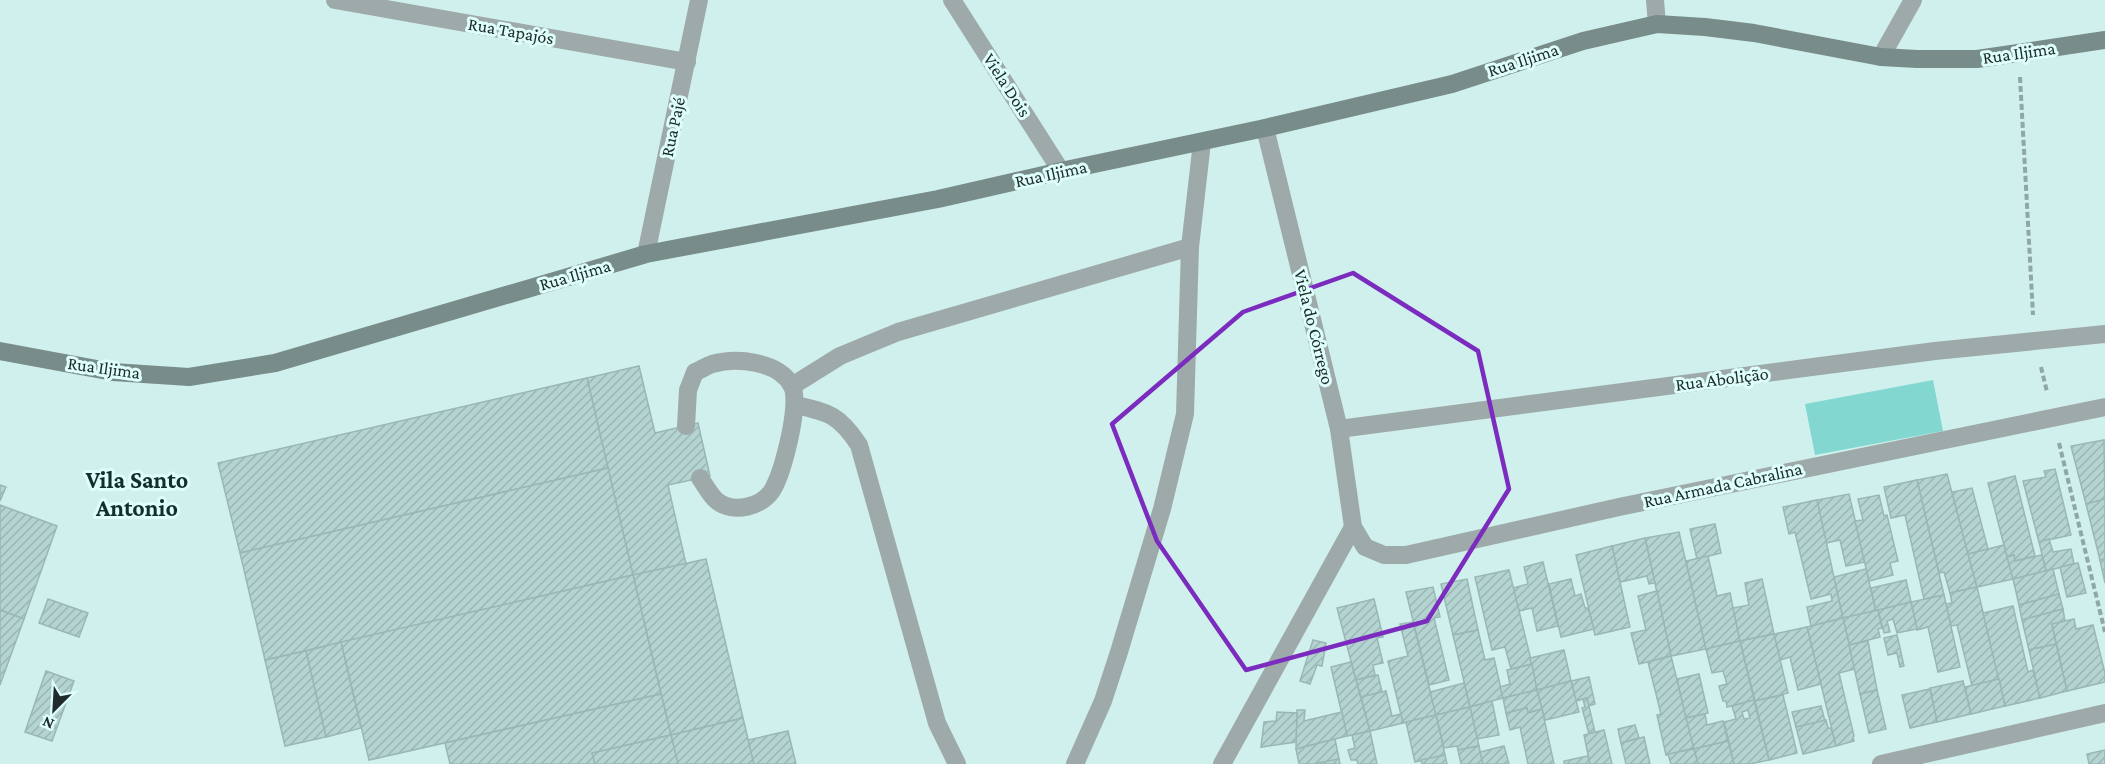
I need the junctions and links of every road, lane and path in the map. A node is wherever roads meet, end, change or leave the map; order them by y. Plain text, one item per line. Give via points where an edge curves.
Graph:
1 (335, 0) edge
2 (699, 0) edge
3 (952, 0) edge
4 (1655, 0) edge
5 (1912, 0) edge
6 (1657, 24) junction
7 (2105, 40) edge
8 (2019, 53) junction
9 (1881, 57) junction
10 (687, 62) junction
11 (1265, 128) junction
12 (1202, 142) junction
13 (1061, 171) junction
14 (1190, 247) junction
15 (646, 254) junction
16 (2105, 333) edge
17 (2034, 340) junction
18 (0, 351) edge
19 (792, 386) junction
20 (796, 405) junction
21 (2105, 407) edge
22 (2053, 416) junction
23 (686, 426) dead end
24 (1339, 429) junction
25 (700, 478) dead end
26 (1353, 527) junction
27 (2105, 632) edge
28 (2105, 714) edge
29 (957, 764) edge
30 (1075, 764) edge
31 (1222, 764) edge
32 (1881, 764) edge

1 - 10 street, Rua Tapajós
2 - 10 street, Rua Pajé
3 - 13 street, Viela Dois
4 - 6 street
5 - 9 street
6 - 9 main road, Rua Iljima via 1754,33
6 - 11 main road, Rua Iljima via 1583,41 1452,84
7 - 8 main road, Rua Iljima
8 - 9 main road, Rua Iljima via 1977,59
8 - 17 path
10 - 15 street, Rua Pajé
11 - 12 main road, Rua Iljima
11 - 24 street, Viela do Córrego
12 - 13 main road, Rua Iljima
12 - 14 street
13 - 15 main road, Rua Iljima via 938,199
14 - 19 street via 898,332 840,356
14 - 30 street via 1185,414 1162,509 1119,652 1103,701
15 - 18 main road, Rua Iljima via 275,363 189,377 113,372
16 - 17 street, Rua Abolição
17 - 22 path
17 - 24 street, Rua Abolição
19 - 20 street
19 - 23 street via 777,370 742,361 713,364 695,372 688,390
20 - 25 street via 773,490 759,503 740,508 725,505 715,500
20 - 29 street via 826,412 846,426 859,445 937,723
21 - 22 street, Rua Armada Cabralina
22 - 26 street, Rua Armada Cabralina via 1406,555 1384,555 1365,547
22 - 27 path
24 - 26 street, Viela do Córrego
26 - 31 street
28 - 32 street

